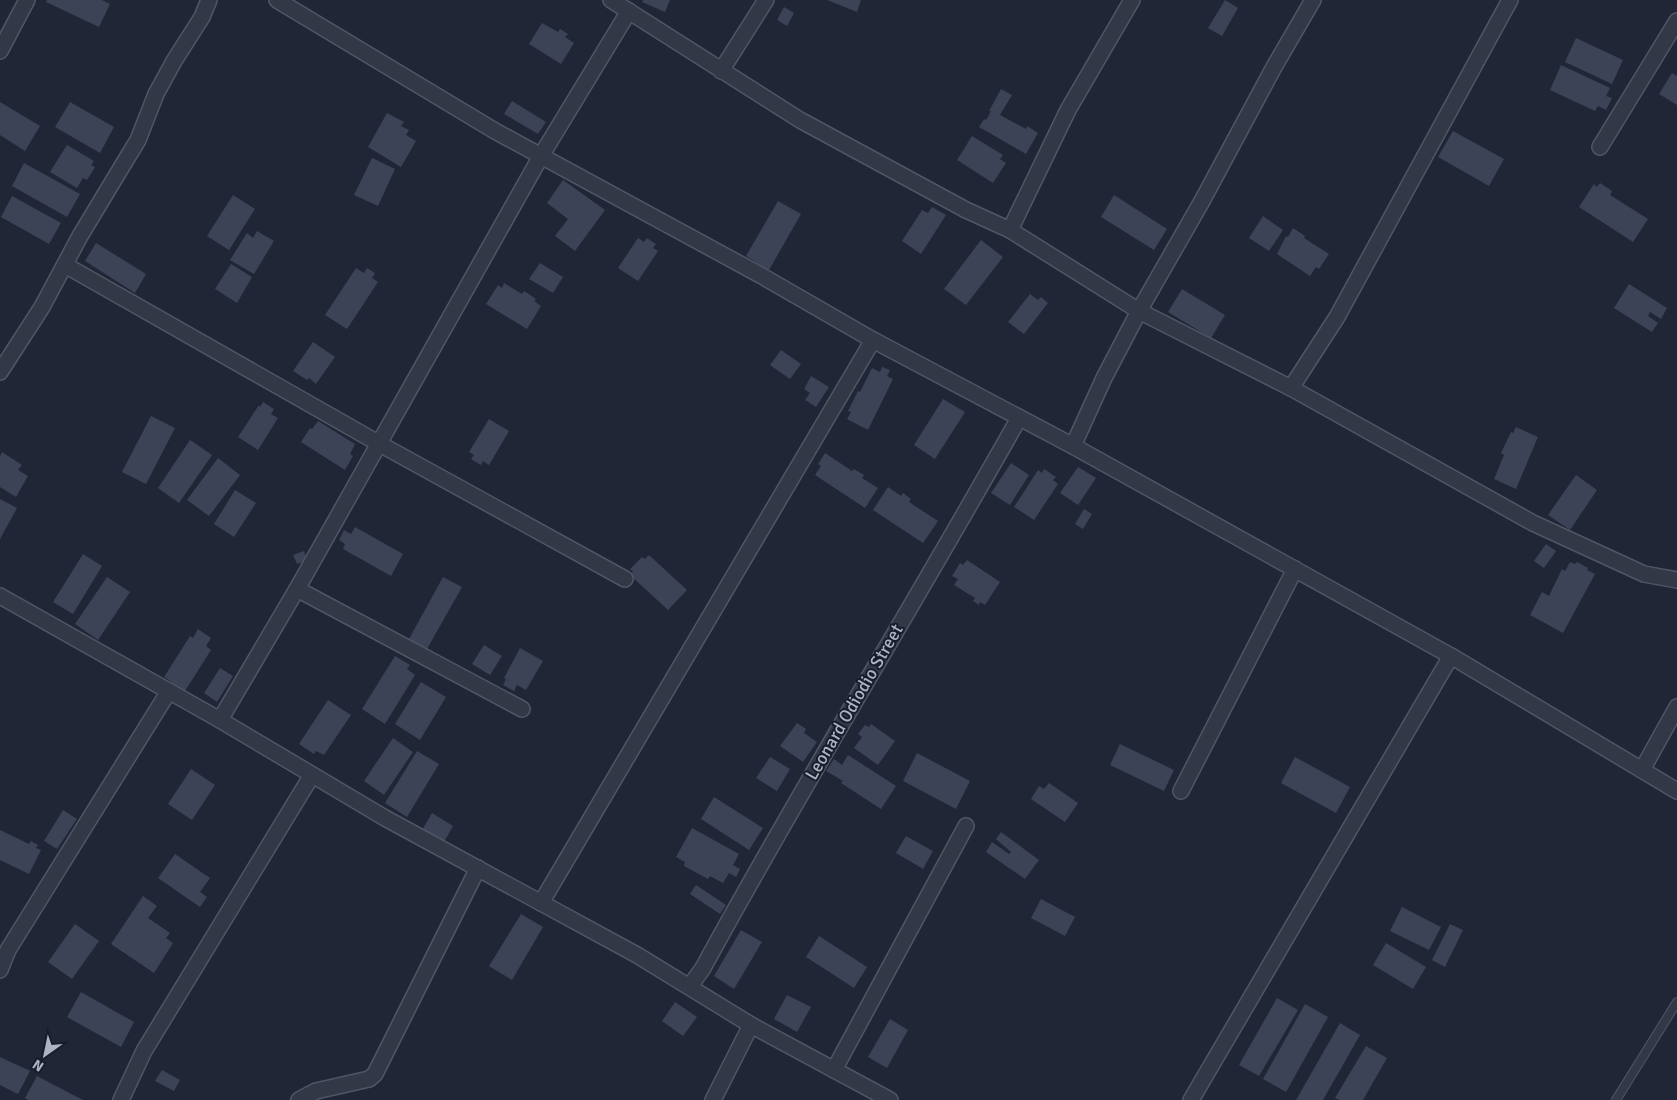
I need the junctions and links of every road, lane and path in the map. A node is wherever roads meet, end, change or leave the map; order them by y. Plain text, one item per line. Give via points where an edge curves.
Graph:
1 (27, 0) edge
2 (209, 0) edge
3 (277, 0) edge
4 (611, 0) edge
5 (766, 0) edge
6 (1132, 0) edge
7 (1312, 0) edge
8 (1510, 0) edge
9 (629, 11) junction
10 (1677, 20) edge
11 (0, 51) edge
12 (721, 71) junction
13 (1600, 147) dead end
14 (541, 156) junction
15 (1010, 230) junction
16 (65, 265) junction
17 (1139, 311) junction
18 (873, 340) junction
19 (0, 372) edge
20 (1291, 388) junction
21 (1019, 418) junction
22 (378, 443) junction
23 (1073, 446) junction
24 (1295, 569) junction
25 (625, 579) dead end
26 (1677, 580) edge
27 (297, 589) junction
28 (0, 596) edge
29 (1451, 656) junction
30 (169, 691) junction
31 (1677, 707) edge
32 (522, 709) dead end
33 (220, 720) junction
34 (1642, 770) junction
35 (312, 775) junction
36 (1182, 790) dead end
37 (1677, 791) edge
38 (966, 826) dead end
39 (478, 868) junction
40 (541, 903) junction
41 (0, 970) edge
42 (690, 986) junction
43 (1677, 1002) edge
44 (751, 1025) junction
45 (834, 1070) junction
46 (121, 1100) edge
47 (299, 1100) edge
48 (713, 1100) edge
49 (890, 1100) edge
50 (1191, 1100) edge
51 (1616, 1100) edge

1 - 11 street
2 - 16 street via 156,94 138,140
3 - 14 street
4 - 9 street
5 - 12 street
6 - 15 street via 1068,110
7 - 17 street
8 - 20 street via 1337,317
9 - 12 street
9 - 14 street
10 - 13 street
12 - 15 street via 800,120 966,210
14 - 18 street
14 - 22 street
15 - 17 street
16 - 19 street
16 - 22 street
17 - 20 street
17 - 23 street
18 - 21 street
18 - 40 street
20 - 26 street via 1534,523 1644,574
21 - 23 street
21 - 42 street, Leonard Odiodio Street
22 - 25 street
22 - 27 street
23 - 24 street
24 - 29 street
24 - 36 street
27 - 32 street
27 - 33 street
28 - 30 street
29 - 34 street
29 - 50 street
30 - 33 street
30 - 41 street via 8,950
31 - 34 street
33 - 35 street
34 - 37 street
35 - 39 street
35 - 46 street via 144,1051
38 - 45 street
39 - 40 street
39 - 47 street via 375,1074 316,1091
40 - 42 street
42 - 44 street
43 - 51 lane
44 - 45 street
44 - 48 street
45 - 49 street

